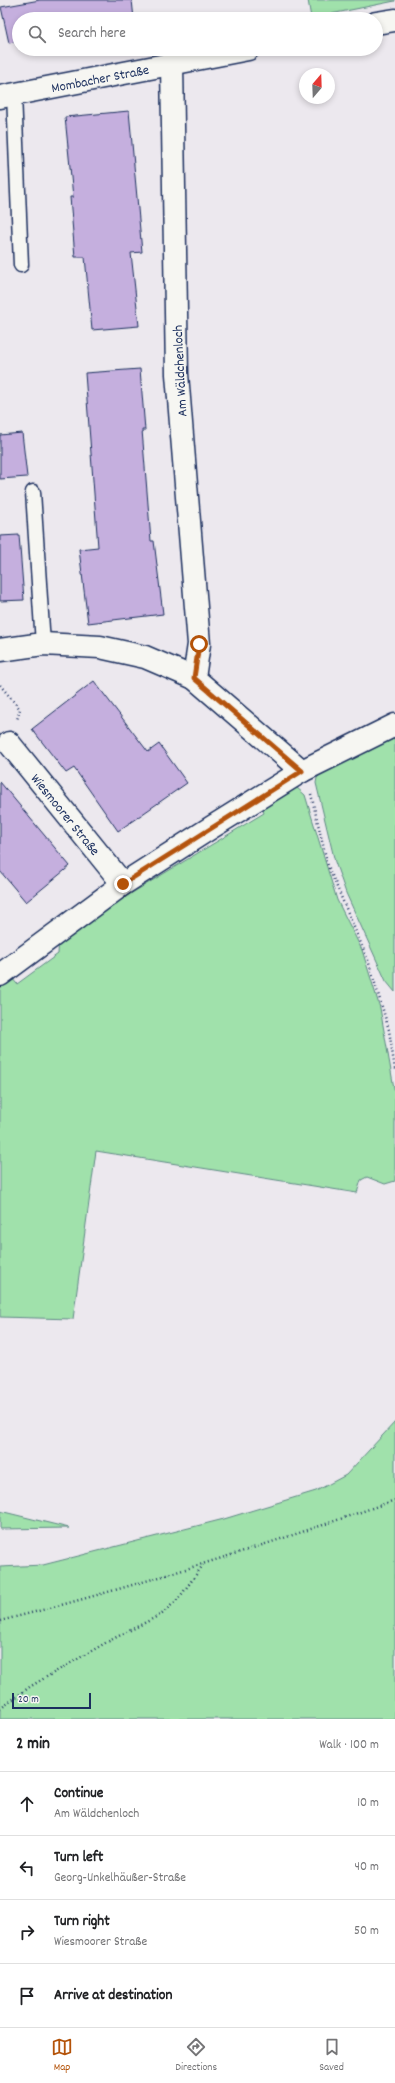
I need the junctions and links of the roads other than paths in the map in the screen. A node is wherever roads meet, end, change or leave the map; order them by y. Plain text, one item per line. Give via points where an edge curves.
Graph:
1 (395, 20) edge
2 (383, 22) edge
3 (213, 56) edge
4 (172, 64) junction
5 (7, 96) edge
6 (21, 265) dead end
7 (33, 492) dead end
8 (43, 644) junction
9 (0, 650) edge
10 (194, 678) junction
11 (395, 725) edge
12 (9, 743) road end
13 (302, 771) junction
14 (123, 884) junction
15 (0, 975) edge

1 - 2 street
3 - 4 street, Mombacher Straße
4 - 5 street, Mombacher Straße
4 - 10 street, Am Wäldchenloch via 177,374 199,644
5 - 6 lane
7 - 8 lane
8 - 9 street
8 - 10 street via 100,647 146,657
10 - 13 street
11 - 13 street
12 - 14 street, Wiesmoorer Straße
13 - 14 street
14 - 15 street

